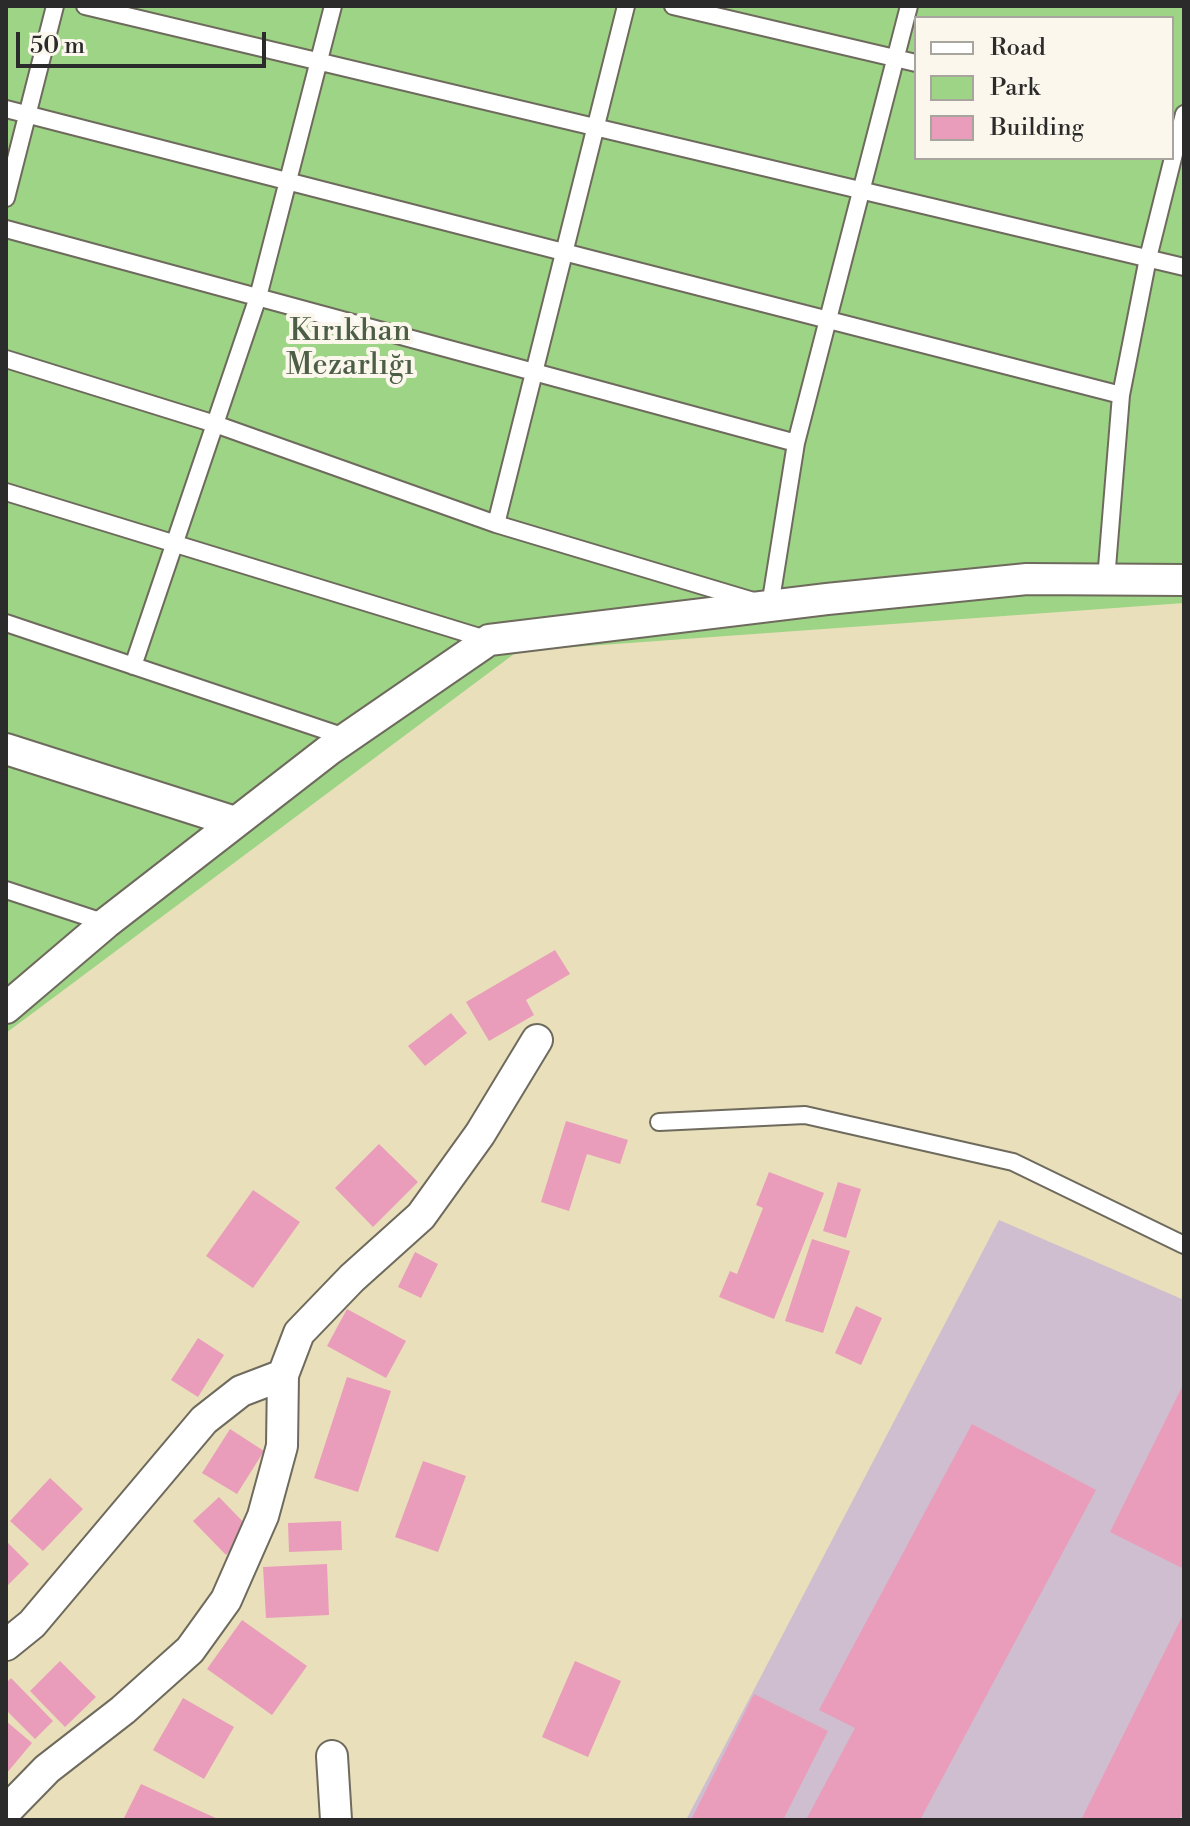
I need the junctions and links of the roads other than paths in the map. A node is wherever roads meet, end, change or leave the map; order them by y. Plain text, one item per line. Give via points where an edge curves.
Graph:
1 (55, 6) edge
2 (85, 6) edge
3 (333, 6) edge
4 (626, 6) edge
5 (673, 6) edge
6 (909, 6) edge
7 (896, 59) junction
8 (319, 61) junction
9 (914, 63) edge
10 (6, 109) edge
11 (27, 114) junction
12 (1180, 122) edge
13 (596, 127) junction
14 (1174, 148) edge
15 (1171, 160) edge
16 (288, 181) junction
17 (862, 190) junction
18 (6, 198) edge
19 (6, 229) edge
20 (564, 252) junction
21 (1148, 258) junction
22 (1184, 267) edge
23 (258, 297) junction
24 (828, 319) junction
25 (6, 359) edge
26 (534, 372) junction
27 (1121, 395) junction
28 (215, 424) junction
29 (796, 443) junction
30 (6, 492) edge
31 (496, 524) junction
32 (174, 544) junction
33 (1106, 580) junction
34 (1184, 580) edge
35 (770, 606) junction
36 (6, 623) edge
37 (489, 640) junction
38 (133, 666) junction
39 (348, 738) junction
40 (6, 749) edge
41 (235, 822) junction
42 (6, 890) edge
43 (106, 923) junction
44 (6, 1008) edge
45 (537, 1040) dead end
46 (659, 1122) dead end
47 (1184, 1245) edge
48 (283, 1375) junction
49 (6, 1645) edge
50 (332, 1756) dead end
51 (6, 1811) edge
52 (336, 1820) edge

1 - 11 lane
2 - 8 lane
3 - 8 lane
4 - 13 lane
5 - 7 lane
6 - 7 lane
7 - 9 lane
7 - 17 lane
8 - 13 lane
8 - 16 lane
10 - 11 lane
11 - 16 lane
11 - 18 lane
12 - 14 lane
13 - 17 lane
13 - 20 lane
15 - 21 lane
16 - 20 lane
16 - 23 lane
17 - 21 lane
17 - 24 lane
19 - 23 lane
20 - 24 lane
20 - 26 lane
21 - 22 lane
21 - 27 lane
23 - 26 lane
23 - 28 lane
24 - 27 lane
24 - 29 lane
25 - 28 lane
26 - 29 lane
26 - 31 lane
27 - 33 lane
28 - 31 lane
28 - 32 lane
29 - 35 lane
30 - 32 lane
31 - 35 lane
32 - 37 lane
32 - 38 lane
33 - 34 street
33 - 35 street via 1027,579
35 - 37 street
36 - 38 lane
37 - 39 street
38 - 39 lane
39 - 41 street
40 - 41 street
41 - 43 street
42 - 43 lane
43 - 44 street
45 - 48 street via 480,1134 421,1216 299,1333
46 - 47 lane via 805,1115 1013,1162
48 - 49 street via 241,1391 204,1420 32,1624
48 - 51 street via 282,1446 263,1516 226,1600 190,1650 47,1769
50 - 52 street

